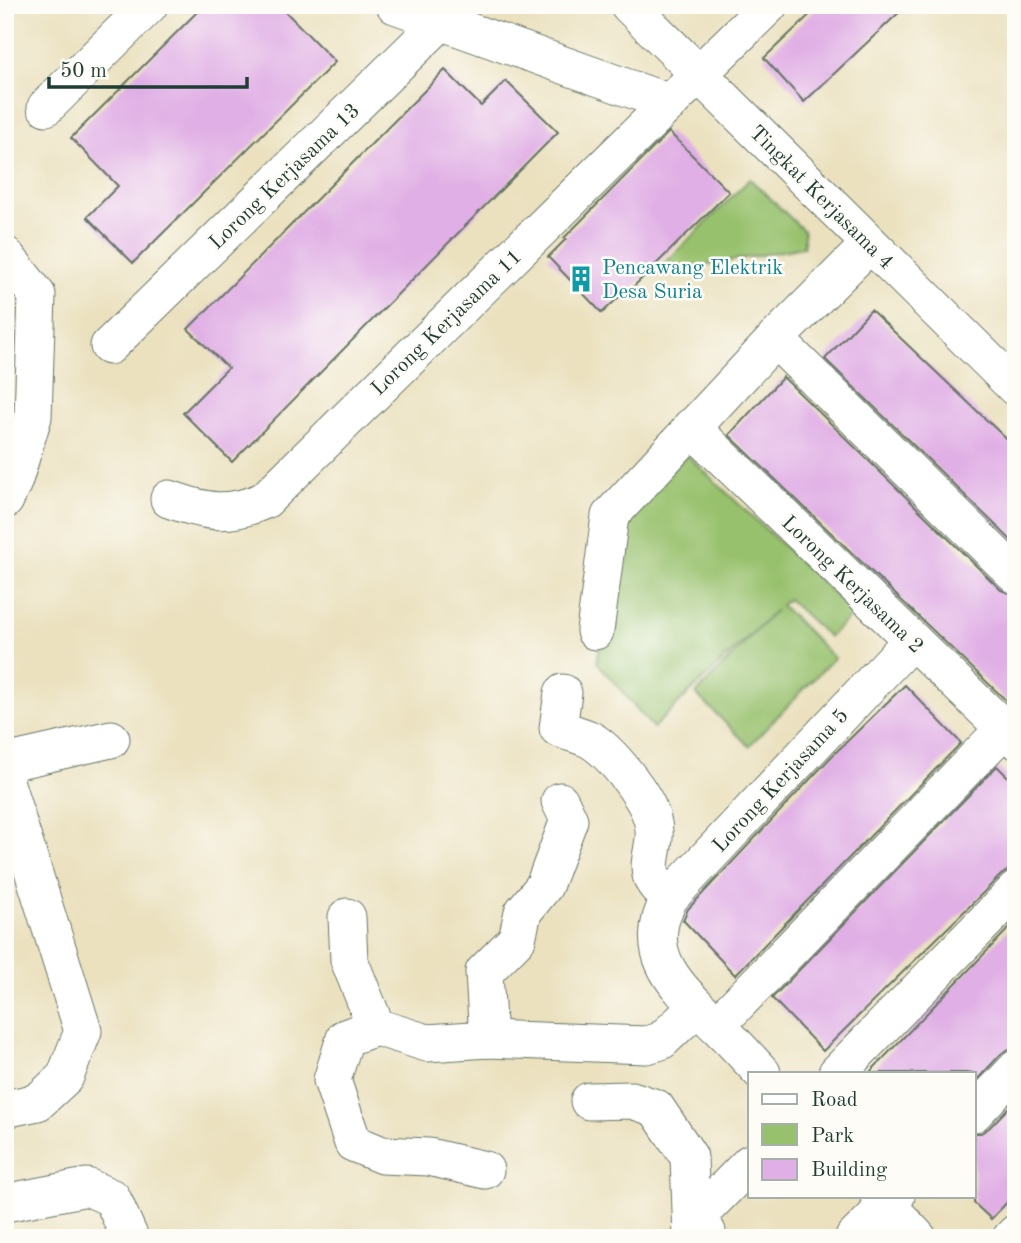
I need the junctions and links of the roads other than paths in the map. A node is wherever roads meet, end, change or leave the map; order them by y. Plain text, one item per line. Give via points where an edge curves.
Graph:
1 (149, 5) edge
2 (395, 5) edge
3 (629, 5) edge
4 (769, 5) edge
5 (449, 14) edge
6 (699, 75) junction
7 (670, 103) junction
8 (46, 107) dead end
9 (870, 244) junction
10 (5, 255) edge
11 (775, 339) junction
12 (110, 346) dead end
13 (1016, 388) edge
14 (691, 427) junction
15 (169, 499) dead end
16 (5, 500) edge
17 (1016, 575) edge
18 (595, 631) dead end
19 (912, 640) junction
20 (562, 693) dead end
21 (1010, 734) edge
22 (111, 739) dead end
23 (5, 763) edge
24 (5, 781) edge
25 (560, 801) dead end
26 (1016, 890) edge
27 (664, 911) junction
28 (347, 917) dead end
29 (707, 1016) junction
30 (376, 1027) junction
31 (488, 1039) junction
32 (1016, 1069) edge
33 (761, 1072) edge
34 (838, 1072) edge
35 (589, 1101) dead end
36 (5, 1109) edge
37 (976, 1111) edge
38 (748, 1165) edge
39 (485, 1170) dead end
40 (887, 1199) edge
41 (5, 1203) edge
42 (1016, 1233) edge
43 (131, 1238) edge
44 (692, 1238) edge
45 (712, 1238) edge
46 (854, 1238) edge
47 (918, 1238) edge
48 (1011, 1238) edge

1 - 8 street
2 - 5 street
3 - 6 street, Tingkat Kerjasama 4
4 - 6 street, Lorong Kerjasama 11
5 - 7 street
5 - 12 street, Lorong Kerjasama 13
6 - 7 street, Lorong Kerjasama 11
6 - 9 street, Tingkat Kerjasama 4
7 - 15 street, Lorong Kerjasama 11 via 265,500 226,512 204,511
9 - 11 street
9 - 13 street, Tingkat Kerjasama 4
10 - 16 street via 37,295 33,417
11 - 14 street
11 - 17 street
14 - 18 street via 610,516
14 - 19 street, Lorong Kerjasama 2
19 - 21 street, Lorong Kerjasama 2
19 - 27 street, Lorong Kerjasama 5
20 - 27 street via 558,728 591,740 619,766 645,803 655,832 649,866
21 - 29 street
22 - 23 street
24 - 36 street via 83,1031 65,1077 38,1102
25 - 31 street via 569,820 544,886 523,912 517,939 484,972
26 - 34 street
27 - 29 street via 658,947 664,966
28 - 30 street via 349,960
29 - 31 street via 646,1045
29 - 33 street
30 - 31 street via 427,1043
30 - 39 street via 345,1038 332,1080 353,1143 382,1155 429,1157
32 - 37 street
35 - 44 street via 632,1100 656,1108 689,1157
38 - 45 street via 695,1219
40 - 46 street
40 - 47 street
41 - 43 street via 87,1187 112,1198
42 - 48 street

